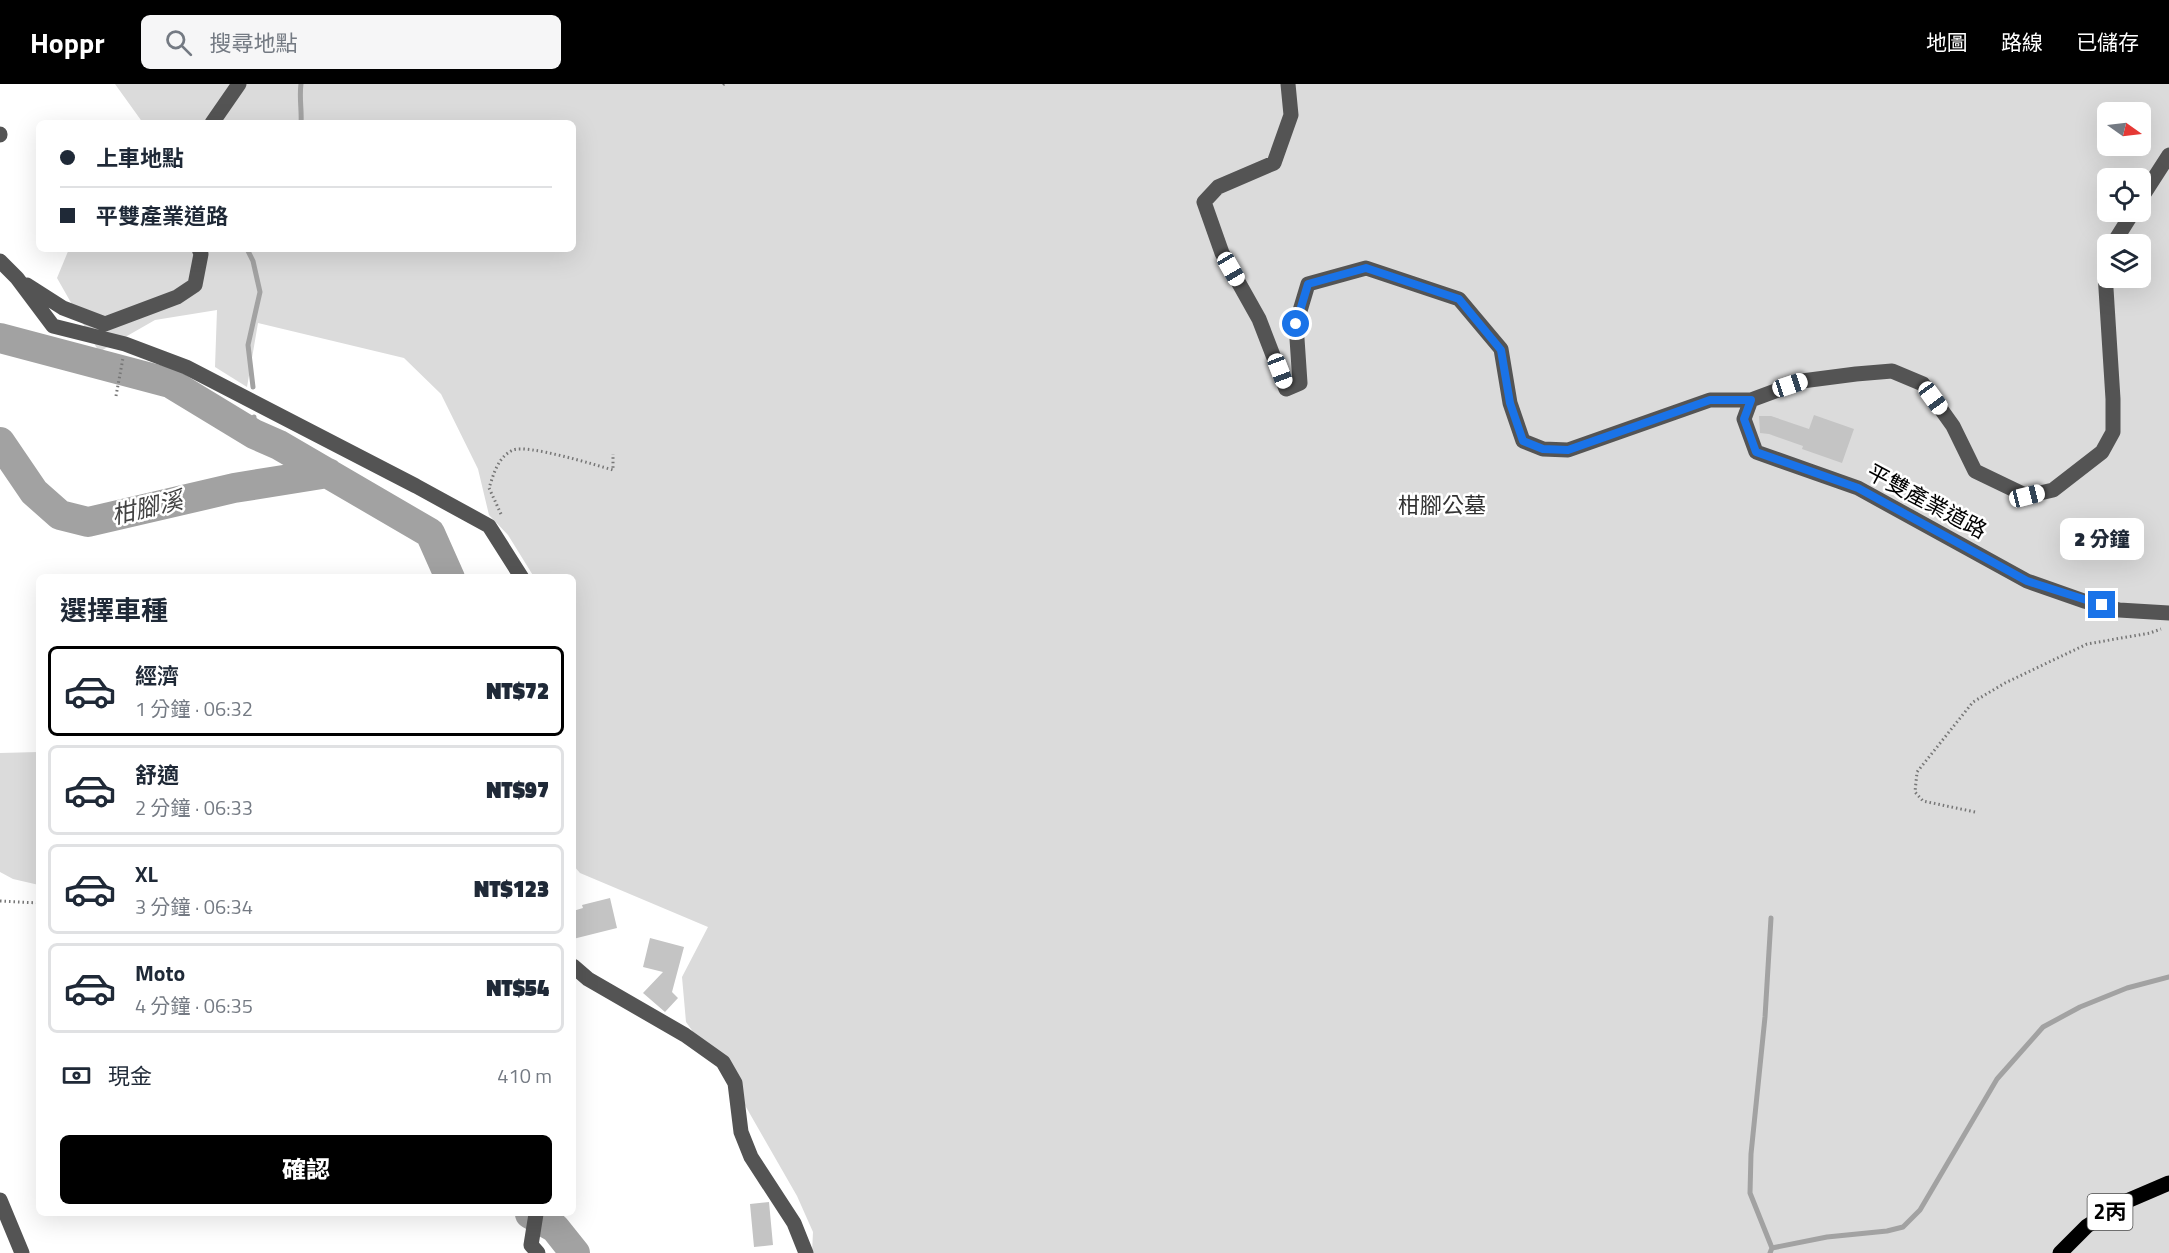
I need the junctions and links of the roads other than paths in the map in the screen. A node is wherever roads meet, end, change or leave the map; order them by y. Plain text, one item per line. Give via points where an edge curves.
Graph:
1 (240, 84) edge
2 (1287, 84) edge
3 (214, 120) edge
4 (2169, 154) edge
5 (2151, 183) edge
6 (200, 252) edge
7 (0, 261) edge
8 (17, 278) junction
9 (2106, 288) edge
10 (1751, 400) junction
11 (520, 574) edge
12 (2169, 613) edge
13 (576, 969) edge
14 (2169, 1183) edge
15 (0, 1200) edge
16 (536, 1216) edge
17 (534, 1249) edge
18 (22, 1253) edge
19 (806, 1253) edge
20 (2060, 1253) edge

1 - 3 street
2 - 10 street via 1291,115 1274,163 1218,188 1204,202 1222,253 1259,319 1286,389 1300,383 1296,324 1308,284 1366,268 1459,299 1501,350 1510,403 1523,441 1543,449 1568,450 1710,400
4 - 5 street
6 - 8 street via 195,285 177,297 105,324 63,309
7 - 8 street
8 - 11 street via 53,326 125,344 186,367 489,526
9 - 10 street via 2113,432 2102,452 2054,490 2027,496 1975,471 1953,426 1923,384 1892,371 1802,381
10 - 12 street, 平雙產業道路 via 1744,419 1756,452 1858,488 2027,581 2119,610
13 - 19 street via 723,1062 735,1083 741,1132 750,1156 794,1223
14 - 20 main road, 2丙 via 2127,1201 2087,1227
15 - 18 street
16 - 17 street

